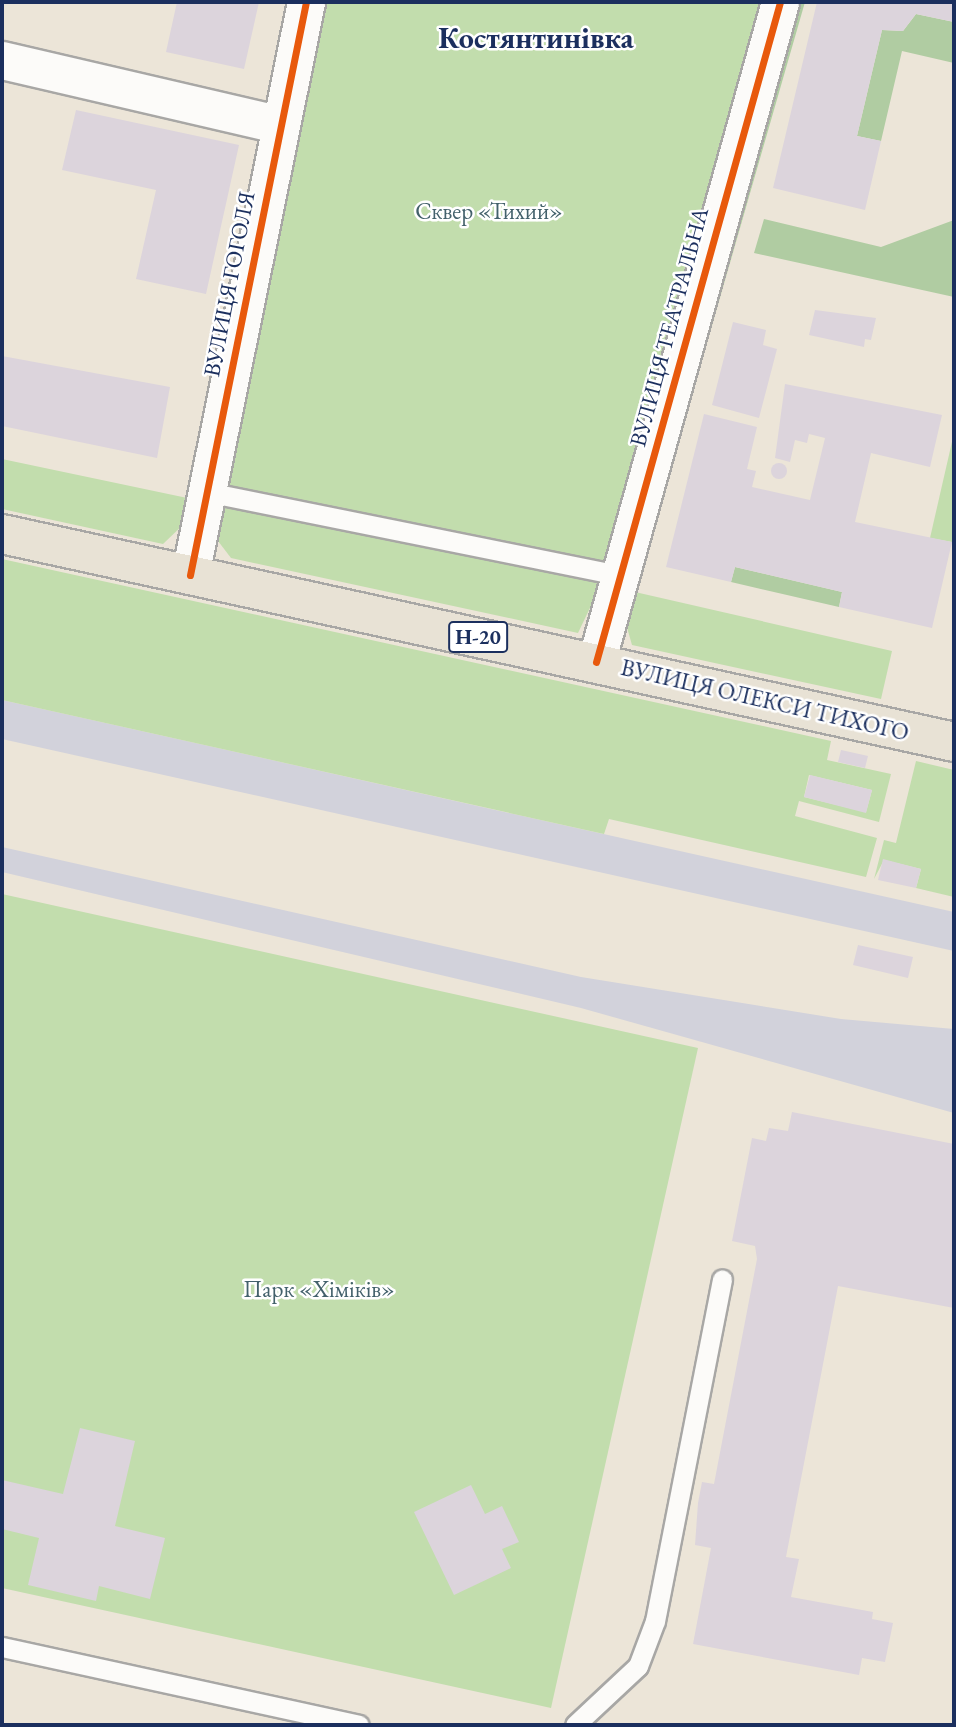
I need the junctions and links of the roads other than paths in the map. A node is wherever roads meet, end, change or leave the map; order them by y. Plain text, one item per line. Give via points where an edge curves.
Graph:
1 (306, 2) edge
2 (780, 2) edge
3 (2, 60) edge
4 (281, 125) junction
5 (207, 492) junction
6 (2, 534) edge
7 (190, 575) junction
8 (620, 575) junction
9 (596, 662) junction
10 (954, 743) edge
11 (722, 1280) dead end
12 (2, 1647) edge
13 (359, 1725) edge
14 (575, 1725) edge

1 - 4 street, ВУЛИЦЯ ГОГОЛЯ
2 - 8 street, ВУЛИЦЯ ТЕАТРАЛЬНА
3 - 4 street
4 - 5 street, ВУЛИЦЯ ГОГОЛЯ
5 - 7 street, ВУЛИЦЯ ГОГОЛЯ
5 - 8 lane
6 - 7 main road, ВУЛИЦЯ ОЛЕКСИ ТИХОГО / Н-20
7 - 9 main road, ВУЛИЦЯ ОЛЕКСИ ТИХОГО / Н-20
8 - 9 street, ВУЛИЦЯ ТЕАТРАЛЬНА
9 - 10 main road, ВУЛИЦЯ ОЛЕКСИ ТИХОГО / Н-20
11 - 14 lane via 655,1621 638,1666
12 - 13 lane

